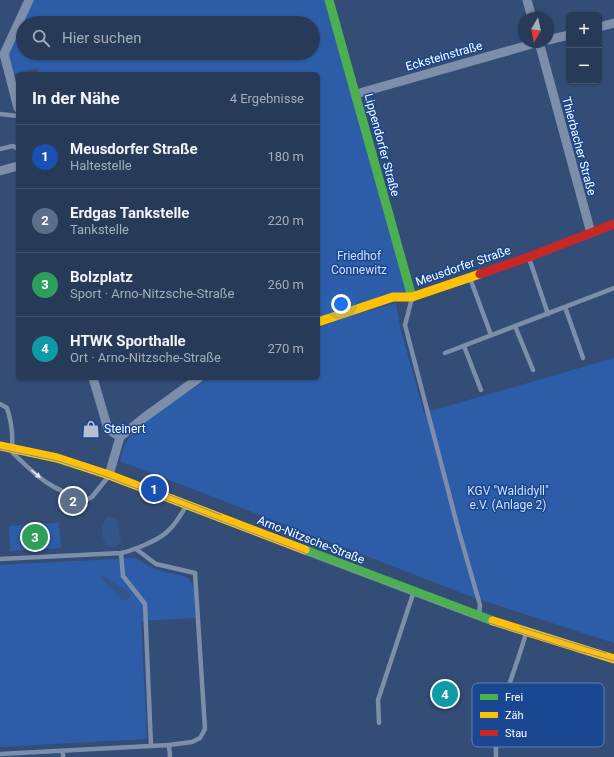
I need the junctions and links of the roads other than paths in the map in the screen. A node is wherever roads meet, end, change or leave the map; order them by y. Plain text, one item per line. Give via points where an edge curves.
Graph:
1 (29, 0) edge
2 (328, 0) edge
3 (527, 0) edge
4 (530, 12) edge
5 (22, 16) edge
6 (614, 23) edge
7 (602, 26) edge
8 (16, 28) edge
9 (566, 35) edge
10 (554, 38) edge
11 (518, 48) edge
12 (541, 48) edge
13 (356, 94) junction
14 (16, 100) edge
15 (0, 114) edge
16 (16, 116) edge
17 (16, 148) edge
18 (0, 149) edge
19 (16, 167) edge
20 (0, 171) edge
21 (614, 224) edge
22 (591, 233) junction
23 (529, 257) junction
24 (470, 277) junction
25 (614, 288) edge
26 (412, 297) junction
27 (565, 307) junction
28 (548, 314) junction
29 (320, 321) edge
30 (515, 326) junction
31 (491, 335) junction
32 (464, 346) junction
33 (445, 353) dead end
34 (583, 358) dead end
35 (533, 370) dead end
36 (95, 380) edge
37 (188, 382) edge
38 (481, 390) dead end
39 (0, 404) edge
40 (120, 438) junction
41 (7, 447) edge
42 (109, 475) junction
43 (186, 505) junction
44 (136, 549) junction
45 (121, 553) junction
46 (0, 559) edge
47 (414, 592) junction
48 (479, 617) junction
49 (526, 632) junction
50 (614, 659) edge
51 (510, 683) edge
52 (379, 723) dead end
53 (169, 745) junction
54 (151, 746) junction
55 (495, 747) edge
56 (62, 751) junction
57 (0, 754) edge
58 (63, 757) edge
59 (170, 757) edge
60 (496, 757) edge

1 - 5 street
2 - 13 main road, Lippendorfer Straße
3 - 4 street
6 - 7 street
8 - 14 street via 4,54
9 - 10 street
11 - 13 street, Ecksteinstraße
12 - 22 street, Thierbacher Straße
13 - 26 main road, Lippendorfer Straße
15 - 16 lane
17 - 18 lane via 13,146
19 - 20 street
21 - 22 main road, Meusdorfer Straße
22 - 23 main road, Meusdorfer Straße
23 - 24 main road, Meusdorfer Straße
23 - 28 lane
24 - 26 main road, Meusdorfer Straße
24 - 31 lane
25 - 27 lane
26 - 29 main road, Meusdorfer Straße via 393,297
26 - 48 lane via 405,325 480,605
27 - 28 lane
27 - 34 lane
28 - 30 lane
30 - 31 lane
30 - 35 lane
31 - 32 lane
32 - 33 lane
32 - 38 lane
36 - 40 street via 108,429
37 - 40 street
39 - 41 lane via 7,408 10,414 12,429
40 - 42 street
41 - 42 main road, Arno-Nitzsche-Straße via 57,458
41 -> 42 lane via 34,473 67,495 86,500 92,497
42 - 43 main road, Arno-Nitzsche-Straße
43 - 44 lane via 167,532
43 - 47 main road, Arno-Nitzsche-Straße
44 - 45 lane
44 - 53 lane via 156,564 195,573 205,729 200,738 192,742
45 - 46 lane
45 - 54 lane via 123,576 145,604
47 - 48 main road, Arno-Nitzsche-Straße
47 - 52 lane via 378,700
48 - 49 main road, Arno-Nitzsche-Straße
49 - 50 main road, Arno-Nitzsche-Straße
49 - 51 lane
53 - 54 lane
53 - 59 lane
54 - 56 lane
55 - 60 lane
56 - 57 lane
56 - 58 lane

